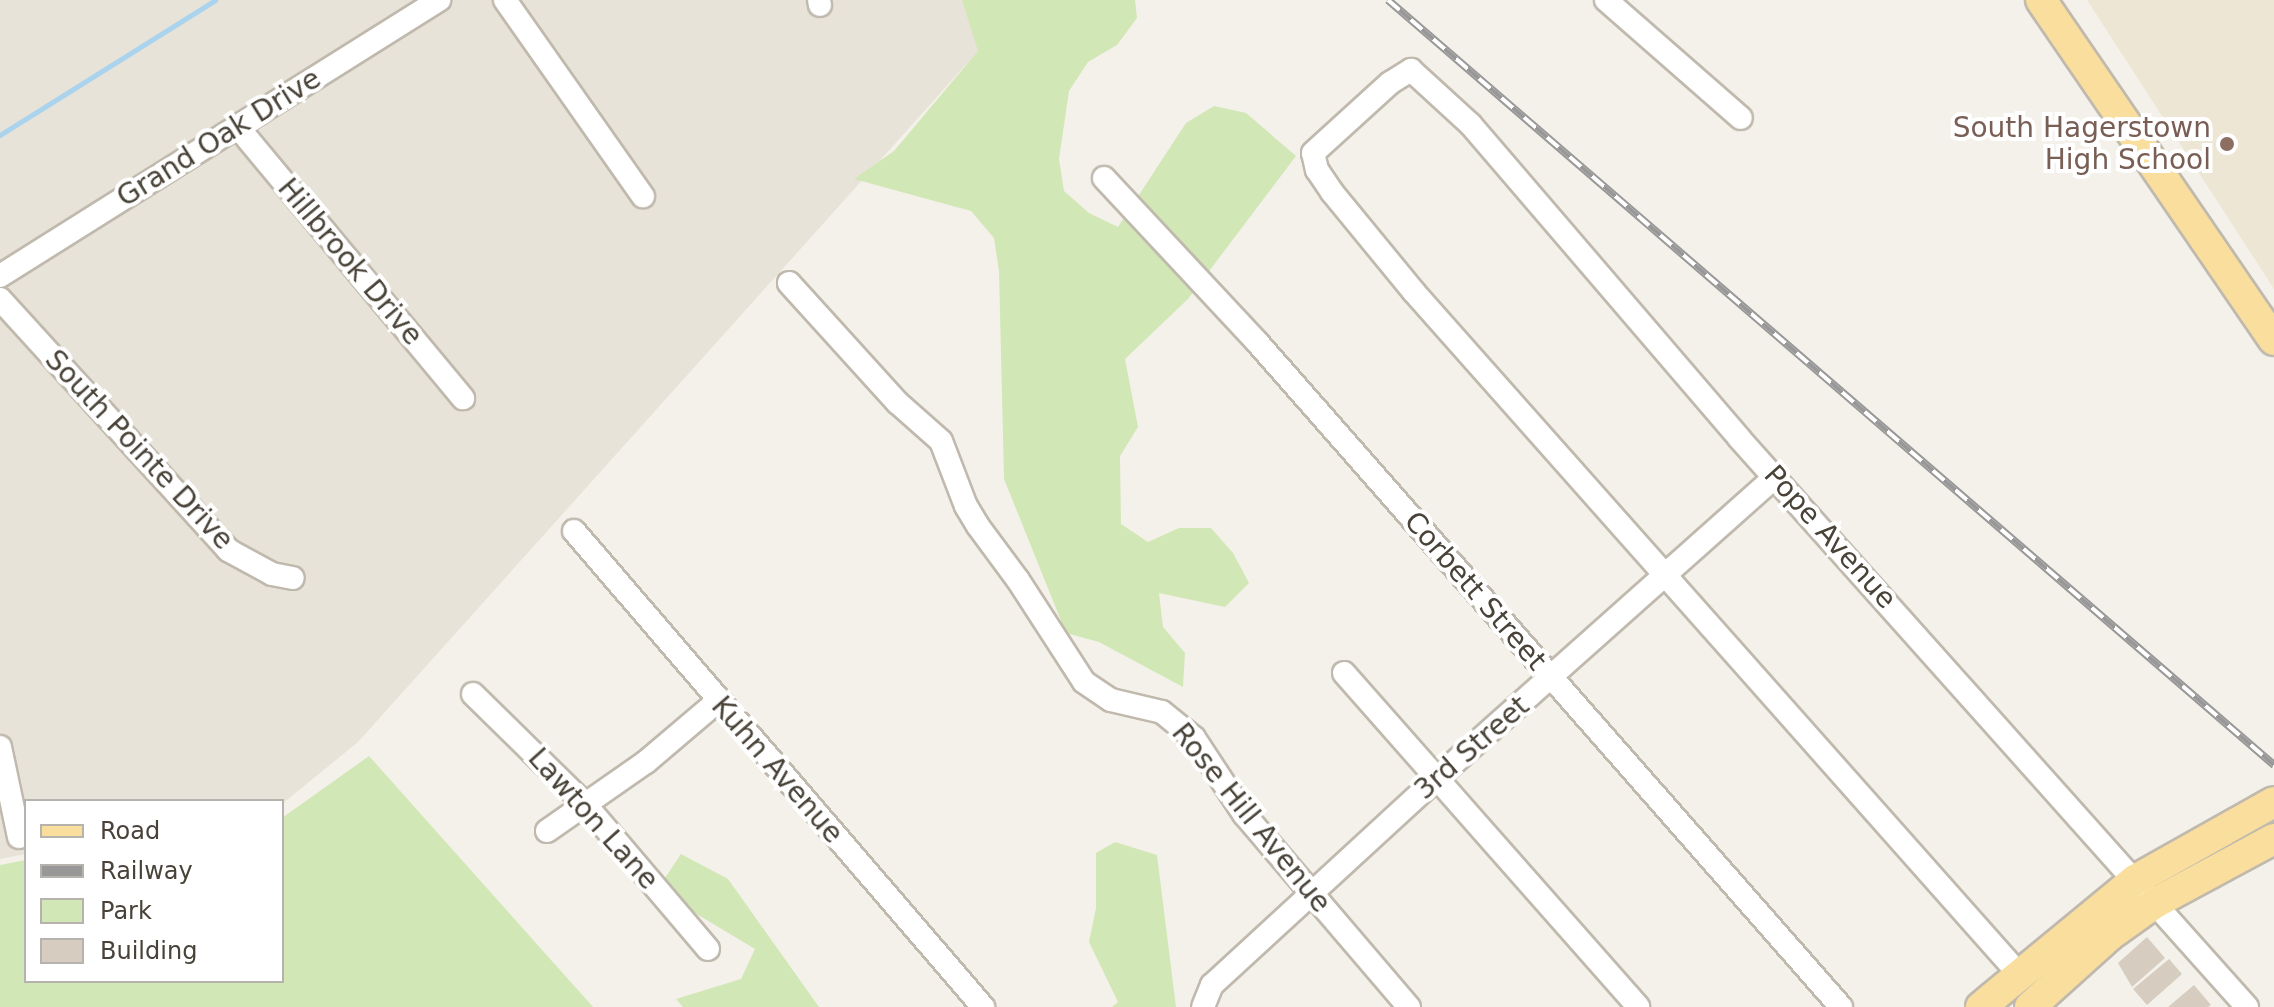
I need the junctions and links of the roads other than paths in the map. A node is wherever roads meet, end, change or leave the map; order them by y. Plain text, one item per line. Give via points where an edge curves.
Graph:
1 (439, 0) edge
2 (505, 0) edge
3 (1606, 0) edge
4 (2041, 0) edge
5 (1741, 118) dead end
6 (237, 126) junction
7 (1104, 178) dead end
8 (643, 196) dead end
9 (0, 276) edge
10 (789, 283) dead end
11 (0, 299) edge
12 (2274, 340) edge
13 (463, 398) dead end
14 (1776, 476) junction
15 (574, 531) dead end
16 (1666, 576) junction
17 (293, 578) dead end
18 (1344, 673) dead end
19 (1552, 678) junction
20 (473, 694) dead end
21 (718, 701) junction
22 (0, 747) edge
23 (1437, 778) junction
24 (2274, 802) edge
25 (585, 804) junction
26 (547, 831) dead end
27 (19, 837) dead end
28 (2274, 839) edge
29 (2135, 880) junction
30 (1311, 894) junction
31 (2155, 903) junction
32 (708, 949) dead end
33 (2019, 974) junction
34 (2038, 1004) edge
35 (983, 1007) edge
36 (1203, 1007) edge
37 (1409, 1007) edge
38 (1638, 1007) edge
39 (1841, 1007) edge
40 (1981, 1007) edge
41 (2247, 1007) edge

1 - 6 street, Grand Oak Drive
2 - 8 street
3 - 5 street
4 - 12 main road
6 - 9 street, Grand Oak Drive
6 - 13 street, Hillbrook Drive
7 - 19 street, Corbett Street via 1257,342
10 - 30 street, Rose Hill Avenue via 882,386 941,441 966,506 1084,682 1111,700 1152,709 1177,722
11 - 17 street, South Pointe Drive via 228,550 272,574
14 - 16 street, 3rd Street
14 - 16 street, Pope Avenue via 1471,125 1411,70 1362,105 1313,153 1317,170 1359,227
14 - 29 street, Pope Avenue
15 - 21 street, Kuhn Avenue
16 - 19 street, 3rd Street
16 - 33 street
18 - 23 street
19 - 23 street, 3rd Street
19 - 39 street, Corbett Street
20 - 25 street, Lawton Lane
21 - 25 street via 646,762
21 - 35 street, Kuhn Avenue
22 - 27 street
23 - 30 street, 3rd Street
23 - 38 street
24 - 29 main road
25 - 26 street
25 - 32 street, Lawton Lane
28 - 31 main road
29 - 31 street, Pope Avenue
29 - 33 main road
30 - 36 street, 3rd Street via 1212,985
30 - 37 street, Rose Hill Avenue
31 - 34 main road via 2110,935
31 - 41 street, Pope Avenue
33 - 40 main road

